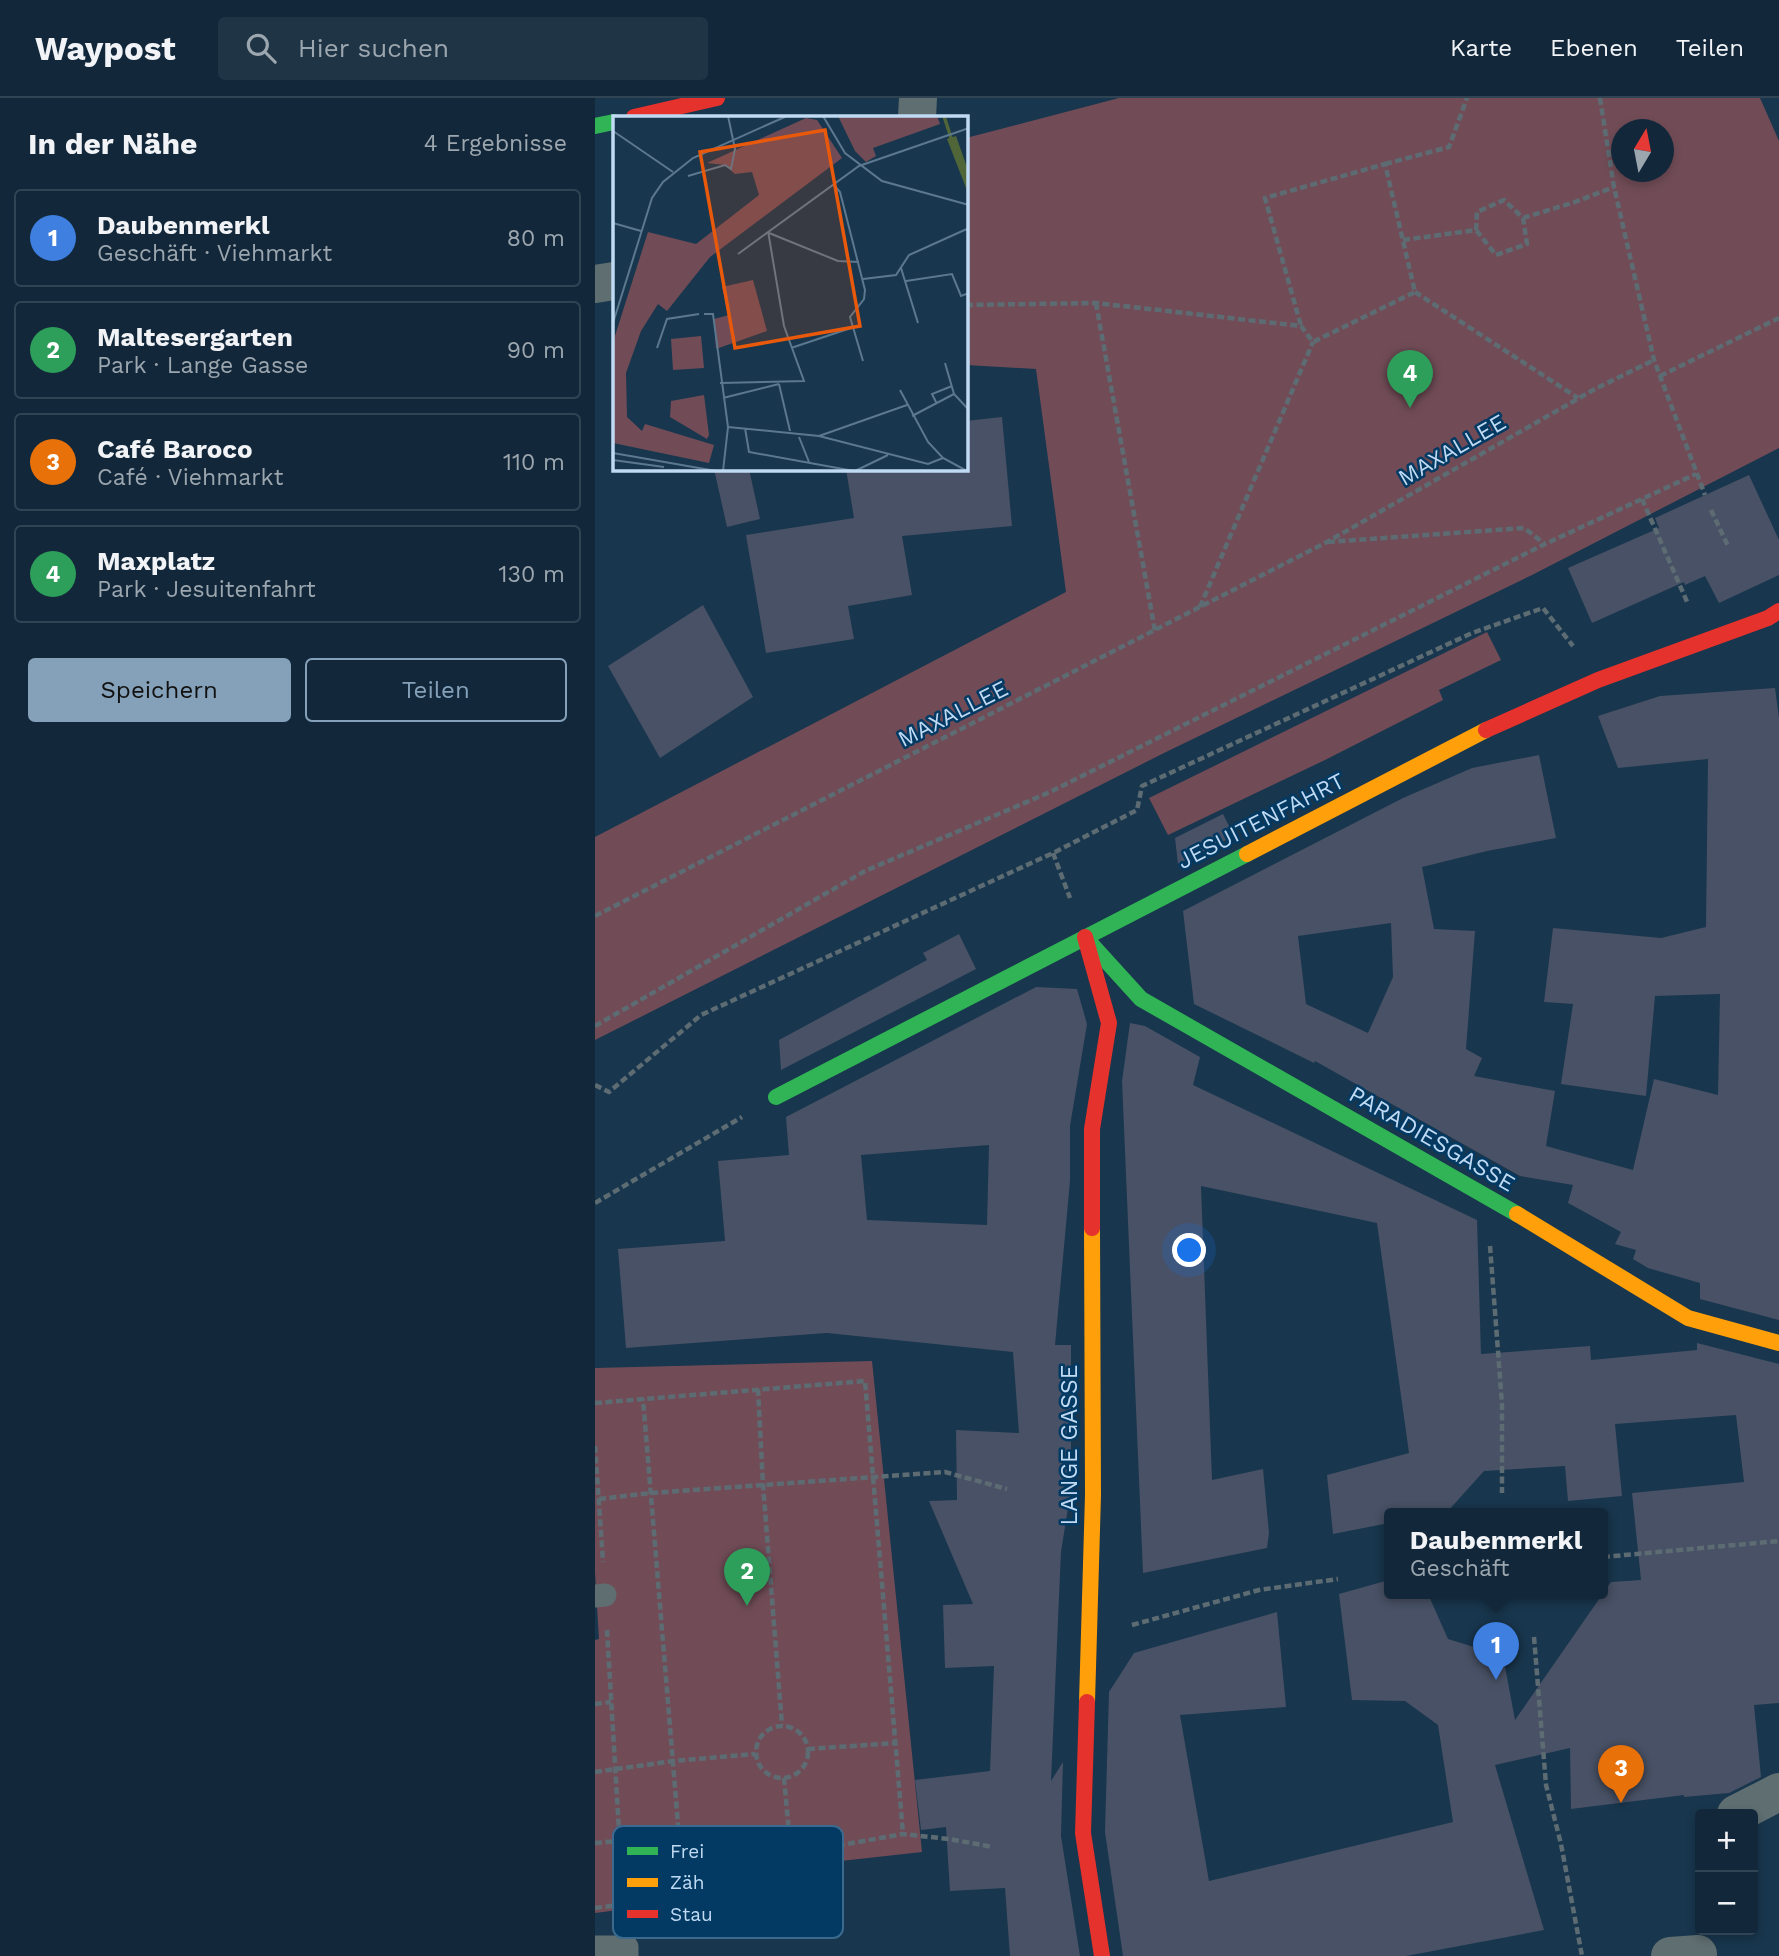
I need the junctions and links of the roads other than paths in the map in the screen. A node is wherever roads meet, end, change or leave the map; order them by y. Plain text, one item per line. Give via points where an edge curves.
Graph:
1 (717, 98) edge
2 (918, 98) edge
3 (638, 116) edge
4 (917, 116) edge
5 (613, 122) edge
6 (595, 126) edge
7 (613, 281) edge
8 (595, 284) edge
9 (1775, 622) edge
10 (1085, 937) junction
11 (776, 1097) road end
12 (1779, 1343) edge
13 (1779, 1792) edge
14 (1746, 1809) edge
15 (595, 1947) edge
16 (627, 1951) edge
17 (1102, 1956) edge

1 - 3 street
2 - 4 street
5 - 6 street
7 - 8 street
9 - 10 street, JESUITENFAHRT via 1707,640 1499,723
10 - 11 street, JESUITENFAHRT
10 - 12 street, PARADIESGASSE via 1141,999 1497,1202 1688,1318
10 - 17 street, LANGE GASSE via 1109,1023 1091,1129 1093,1495 1083,1833
13 - 14 street
15 - 16 lane

